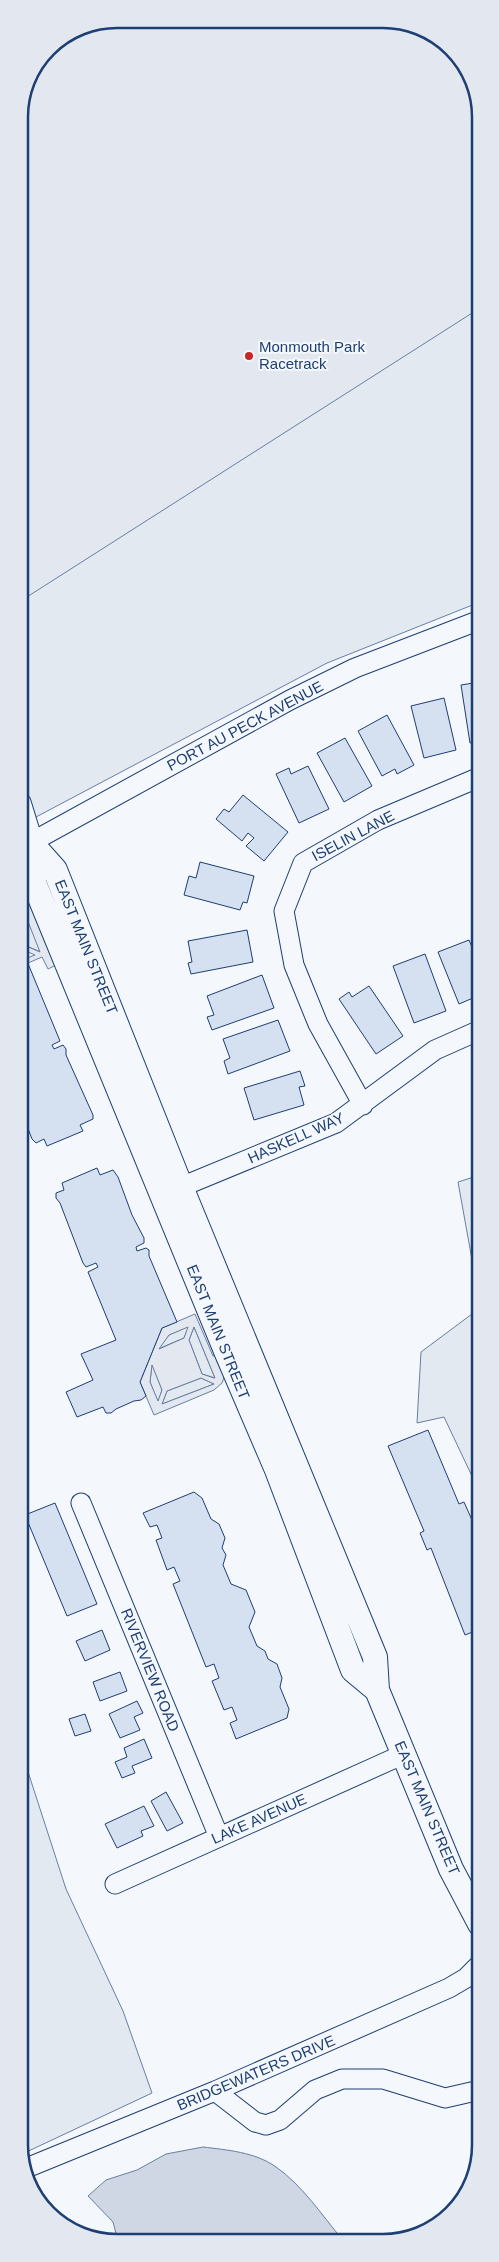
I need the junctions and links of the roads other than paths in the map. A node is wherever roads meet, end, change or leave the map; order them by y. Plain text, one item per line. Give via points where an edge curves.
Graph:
1 (472, 623) edge
2 (472, 781) edge
3 (28, 840) edge
4 (28, 847) edge
5 (28, 861) edge
6 (472, 1034) edge
7 (363, 1105) junction
8 (181, 1187) junction
9 (82, 1503) dead end
10 (377, 1690) junction
11 (404, 1754) junction
12 (219, 1837) junction
13 (115, 1884) dead end
14 (471, 1907) edge
15 (471, 1973) edge
16 (215, 2091) junction
17 (471, 2093) edge
18 (30, 2166) edge

1 - 3 street, PORT AU PECK AVENUE via 363,665 290,700
2 - 7 street, ISELIN LANE via 378,820 303,863 284,911 297,974 318,1024
4 - 8 main road, EAST MAIN STREET via 55,870
5 - 10 main road, EAST MAIN STREET via 34,883 226,1351 278,1470 353,1670
6 - 7 street, HASKELL WAY via 436,1050
7 - 8 street, HASKELL WAY via 336,1123
8 - 10 main road, EAST MAIN STREET via 375,1657
9 - 12 street, RIVERVIEW ROAD
10 - 11 main road, EAST MAIN STREET
11 - 12 street, LAKE AVENUE
11 - 14 main road, EAST MAIN STREET via 451,1868
12 - 13 street, LAKE AVENUE
15 - 16 street, BRIDGEWATERS DRIVE via 450,1988
16 - 17 street via 256,2122 266,2125 280,2120 315,2090 342,2078 383,2079 438,2098
16 - 18 street, BRIDGEWATERS DRIVE

